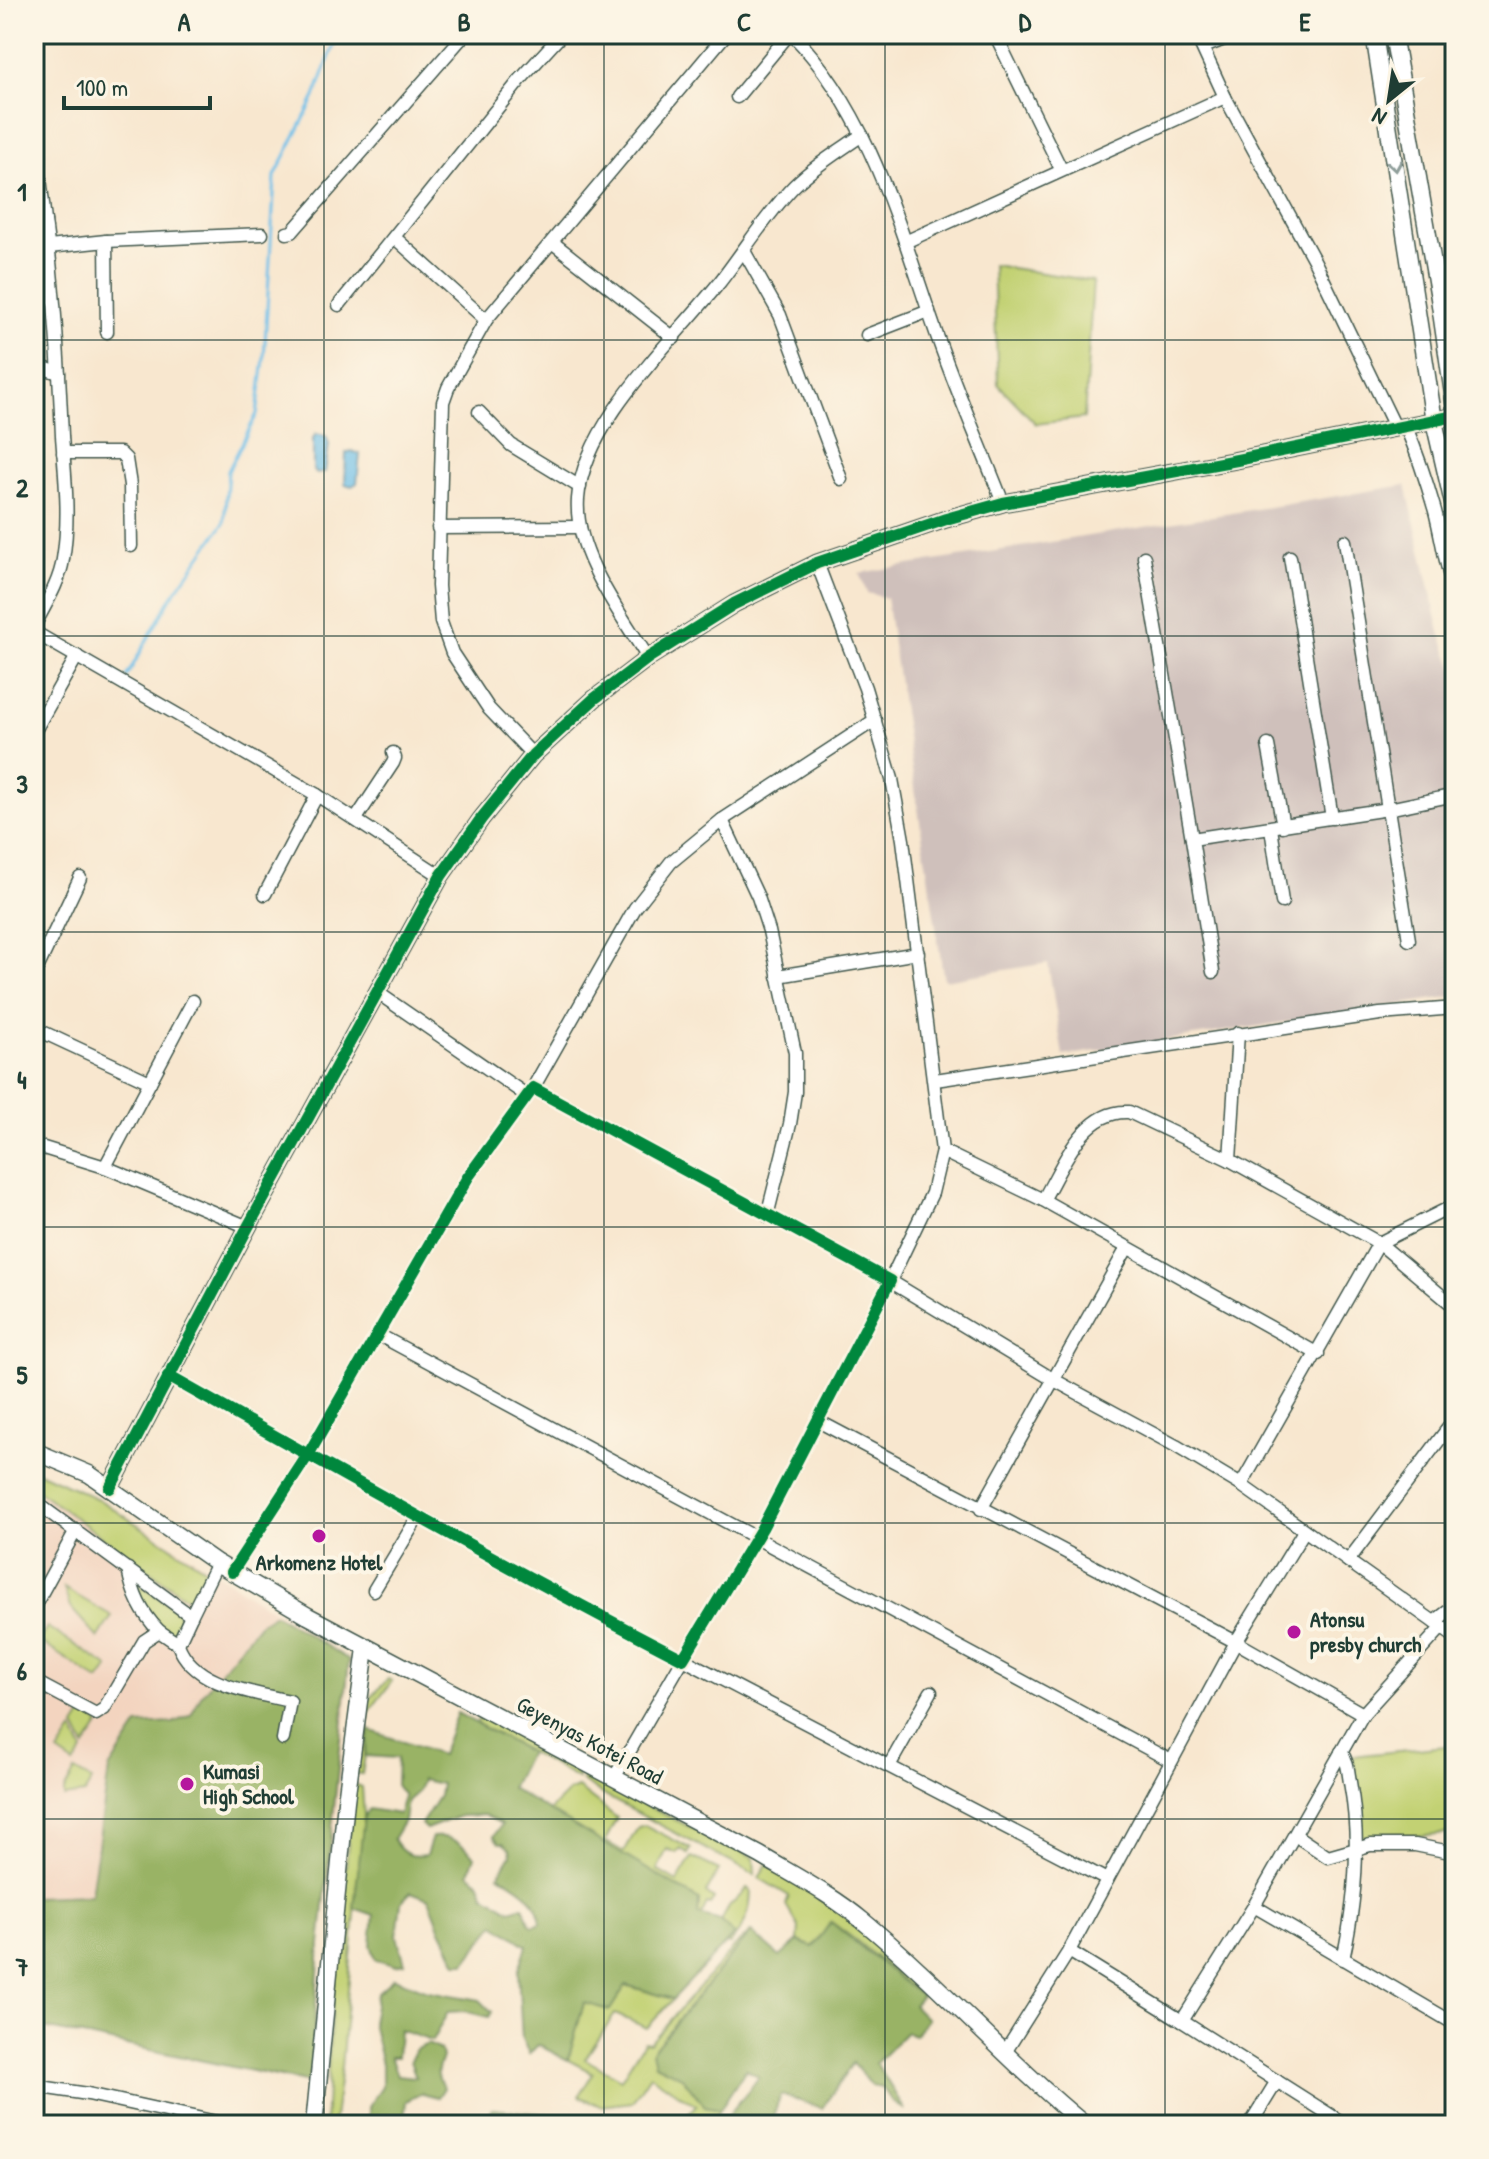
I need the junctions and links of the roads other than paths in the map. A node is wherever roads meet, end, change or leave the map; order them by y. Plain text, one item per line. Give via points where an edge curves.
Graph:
1 (465, 34) edge
2 (562, 34) edge
3 (726, 34) edge
4 (790, 34) edge
5 (995, 34) edge
6 (1196, 34) edge
7 (1237, 34) edge
8 (1374, 34) edge
9 (1393, 34) edge
10 (1204, 47) junction
11 (737, 97) dead end
12 (1225, 97) junction
13 (34, 125) edge
14 (862, 135) junction
15 (1061, 169) junction
16 (40, 221) edge
17 (287, 233) dead end
18 (262, 234) dead end
19 (394, 237) junction
20 (106, 241) junction
21 (552, 242) junction
22 (905, 242) junction
23 (49, 247) junction
24 (744, 251) junction
25 (339, 305) dead end
26 (929, 311) junction
27 (486, 320) junction
28 (107, 332) dead end
29 (867, 335) dead end
30 (674, 338) junction
31 (34, 365) edge
32 (59, 373) junction
33 (1455, 408) edge
34 (479, 412) dead end
35 (1455, 416) edge
36 (1434, 421) junction
37 (1401, 428) junction
38 (63, 453) junction
39 (841, 479) dead end
40 (580, 487) junction
41 (1003, 503) junction
42 (1455, 512) edge
43 (580, 527) junction
44 (438, 528) junction
45 (1345, 541) dead end
46 (131, 546) dead end
47 (1144, 557) dead end
48 (1290, 557) dead end
49 (817, 563) junction
50 (1455, 592) edge
51 (34, 629) edge
52 (77, 656) junction
53 (648, 658) junction
54 (875, 720) junction
55 (34, 732) edge
56 (1268, 745) dead end
57 (393, 753) dead end
58 (533, 755) junction
59 (317, 795) junction
60 (1455, 795) edge
61 (1388, 809) junction
62 (1332, 818) junction
63 (356, 819) junction
64 (722, 820) junction
65 (1277, 827) junction
66 (1192, 839) junction
67 (441, 876) junction
68 (80, 878) dead end
69 (265, 894) dead end
70 (1282, 902) dead end
71 (1409, 940) dead end
72 (918, 953) junction
73 (1213, 972) dead end
74 (34, 975) edge
75 (778, 976) junction
76 (378, 993) junction
77 (193, 1001) dead end
78 (1455, 1008) edge
79 (34, 1028) edge
80 (1238, 1033) junction
81 (935, 1080) junction
82 (150, 1082) junction
83 (530, 1092) junction
84 (34, 1145) edge
85 (942, 1151) junction
86 (1230, 1160) junction
87 (105, 1167) junction
88 (1043, 1200) junction
89 (1455, 1205) edge
90 (767, 1216) junction
91 (248, 1227) junction
92 (1379, 1243) junction
93 (1127, 1248) junction
94 (890, 1281) junction
95 (1455, 1307) edge
96 (379, 1335) junction
97 (1318, 1354) junction
98 (168, 1376) junction
99 (1054, 1380) junction
100 (1455, 1419) edge
101 (818, 1421) junction
102 (34, 1451) edge
103 (308, 1455) junction
104 (1241, 1485) junction
105 (110, 1488) junction
106 (34, 1501) edge
107 (981, 1509) junction
108 (418, 1517) junction
109 (76, 1530) junction
110 (1304, 1531) junction
111 (757, 1537) junction
112 (1348, 1561) junction
113 (225, 1568) junction
114 (128, 1569) junction
115 (374, 1590) dead end
116 (1455, 1606) edge
117 (34, 1607) edge
118 (191, 1616) junction
119 (1438, 1624) junction
120 (159, 1631) junction
121 (1455, 1637) edge
122 (1236, 1642) junction
123 (178, 1644) junction
124 (366, 1648) junction
125 (683, 1659) junction
126 (34, 1681) edge
127 (931, 1692) dead end
128 (1363, 1714) junction
129 (283, 1739) dead end
130 (1341, 1752) junction
131 (1171, 1761) junction
132 (889, 1766) junction
133 (614, 1778) junction
134 (1295, 1835) junction
135 (1358, 1848) junction
136 (1455, 1853) edge
137 (1107, 1880) junction
138 (1254, 1906) junction
139 (1069, 1951) junction
140 (1343, 1959) junction
141 (1182, 2021) junction
142 (1455, 2024) edge
143 (1004, 2054) junction
144 (1277, 2081) junction
145 (34, 2086) edge
146 (230, 2125) edge
147 (314, 2125) edge
148 (1085, 2125) edge
149 (1250, 2125) edge
150 (1346, 2125) edge

1 - 17 street
2 - 19 street
3 - 21 street
4 - 11 street
4 - 14 street via 833,82
5 - 15 street
6 - 10 street
7 - 10 street
8 -> 36 street
9 - 33 street
10 - 12 street
12 - 15 street
12 - 37 street
13 - 16 street
14 - 22 street
14 - 24 street via 794,187
15 - 22 street
16 - 23 street
18 - 20 street
19 - 25 street
19 - 27 street
20 - 23 street
20 - 28 street
21 - 27 street
21 - 30 street
22 - 26 street
23 - 32 street
24 - 30 street
24 - 39 street via 780,315
26 - 29 street
26 - 41 street
27 - 44 street via 443,402
30 - 40 street via 603,427
31 - 32 street
32 - 38 street
34 - 40 street via 511,445
35 - 36 street
36 - 37 street
36 - 42 street
37 - 41 street
37 - 50 street via 1431,499
38 - 46 street via 120,453 126,459
38 - 51 street via 63,562
40 - 43 street
41 - 49 street
43 - 44 street
43 - 53 street via 599,577
44 - 58 street via 441,622 452,653 489,709
45 - 61 street
47 - 66 street
48 - 62 street
49 - 53 street via 734,604
49 - 54 street
51 - 52 street
52 - 55 street
52 - 59 street
53 - 58 street
54 - 64 street
54 - 72 street via 892,779
56 - 65 street
57 - 63 street via 393,763
58 - 67 street
59 - 63 street
59 - 69 street
60 - 61 street
61 - 62 street
61 - 71 street
62 - 65 street
63 - 67 street
64 - 75 street via 758,897
64 - 83 street via 649,887
65 - 66 street
65 - 70 street
66 - 73 street
67 - 76 street
68 - 74 street
72 - 75 street
72 - 81 street
75 - 90 street via 795,1053 795,1092
76 - 83 street
76 - 91 street
77 - 82 street
78 - 80 street
79 - 82 street
80 - 81 street
80 - 86 street
81 - 85 street
82 - 87 street
83 - 90 street
83 - 96 street via 468,1177
84 - 87 street
85 - 88 street
85 - 94 street via 932,1193
86 - 88 street via 1117,1111 1080,1136
86 - 92 street
87 - 91 street
88 - 93 street
89 - 92 street
90 - 94 street
91 - 98 street
92 - 95 street
92 - 97 street
93 - 97 street
93 - 99 street
94 - 99 street
94 - 101 street
96 - 103 street
96 - 111 street
97 - 104 street
98 - 103 street
98 - 105 street
99 - 104 street
99 - 107 street
100 - 112 street
101 - 107 street
101 - 111 street
102 - 105 street, Geyenyas Kotei Road
103 - 108 street
103 - 113 street
104 - 110 street
105 - 113 street, Geyenyas Kotei Road
106 - 109 street
107 - 122 street
108 - 115 street
108 - 125 street
109 - 114 street
109 - 117 street
110 - 112 street
110 - 122 street
111 - 125 street
111 - 131 street
112 - 119 street
113 - 118 street
113 - 124 street, Geyenyas Kotei Road
114 - 118 street
114 - 120 street via 142,1614
116 - 119 street
118 - 123 street
119 - 121 street
119 - 128 street
120 - 123 street
120 - 126 street via 144,1641 96,1714
122 - 128 street
122 - 131 street
123 - 129 street via 193,1668 212,1678 290,1701
124 - 133 street, Geyenyas Kotei Road
124 - 147 street
125 - 132 street
125 - 133 street
127 - 132 street
128 - 130 street
130 - 134 street
130 - 135 street via 1353,1795
131 - 137 street
132 - 137 street
133 - 143 street, Geyenyas Kotei Road via 760,1855 848,1909 912,1963
134 - 135 street via 1328,1857
134 - 138 street
135 - 136 street via 1415,1845
135 - 140 street
137 - 139 street
138 - 140 street
138 - 141 street
139 - 141 street
139 - 143 street
140 - 142 street
141 - 144 street
143 - 148 street, Geyenyas Kotei Road
144 - 149 street
144 - 150 street
145 - 146 street

